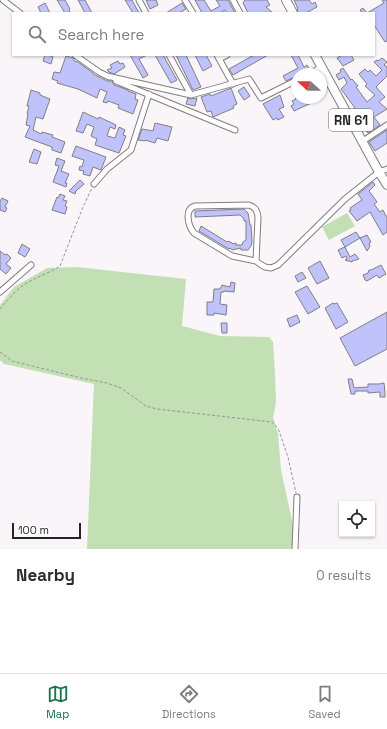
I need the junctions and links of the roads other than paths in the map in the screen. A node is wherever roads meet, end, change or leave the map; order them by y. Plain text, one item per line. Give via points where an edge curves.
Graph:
1 (3, 0) edge
2 (139, 0) edge
3 (185, 0) edge
4 (233, 0) edge
5 (286, 0) edge
6 (19, 12) edge
7 (145, 12) edge
8 (192, 12) edge
9 (239, 12) edge
10 (292, 12) edge
11 (76, 56) edge
12 (170, 56) edge
13 (316, 56) edge
14 (218, 57) edge
15 (322, 67) joint
16 (107, 76) junction
17 (291, 83) edge
18 (233, 84) junction
19 (149, 94) junction
20 (191, 95) junction
21 (387, 124) edge
22 (235, 130) dead end
23 (362, 141) junction
24 (387, 169) edge
25 (379, 172) junction
26 (387, 183) edge
27 (94, 184) road end
28 (256, 261) junction
29 (31, 264) dead end
30 (0, 292) edge
31 (297, 497) road end
32 (295, 549) edge

1 - 6 street
2 - 7 street
3 - 8 street
4 - 9 street
5 - 10 main road
11 - 16 street
12 - 20 street
13 - 15 main road, RN 61
14 - 18 street
15 - 23 main road, RN 61
16 - 19 street
16 - 20 street
17 - 18 street via 261,98 249,79
18 - 20 street
19 - 22 street
19 - 27 street via 131,150 107,169
21 - 23 street
23 - 25 main road, RN 61
24 - 25 street
25 - 26 main road, RN 61
25 - 28 street via 344,198 278,265 265,267
28 - 28 street via 232,256 194,233 189,222 190,208 253,206 258,214
29 - 30 street
31 - 32 street

